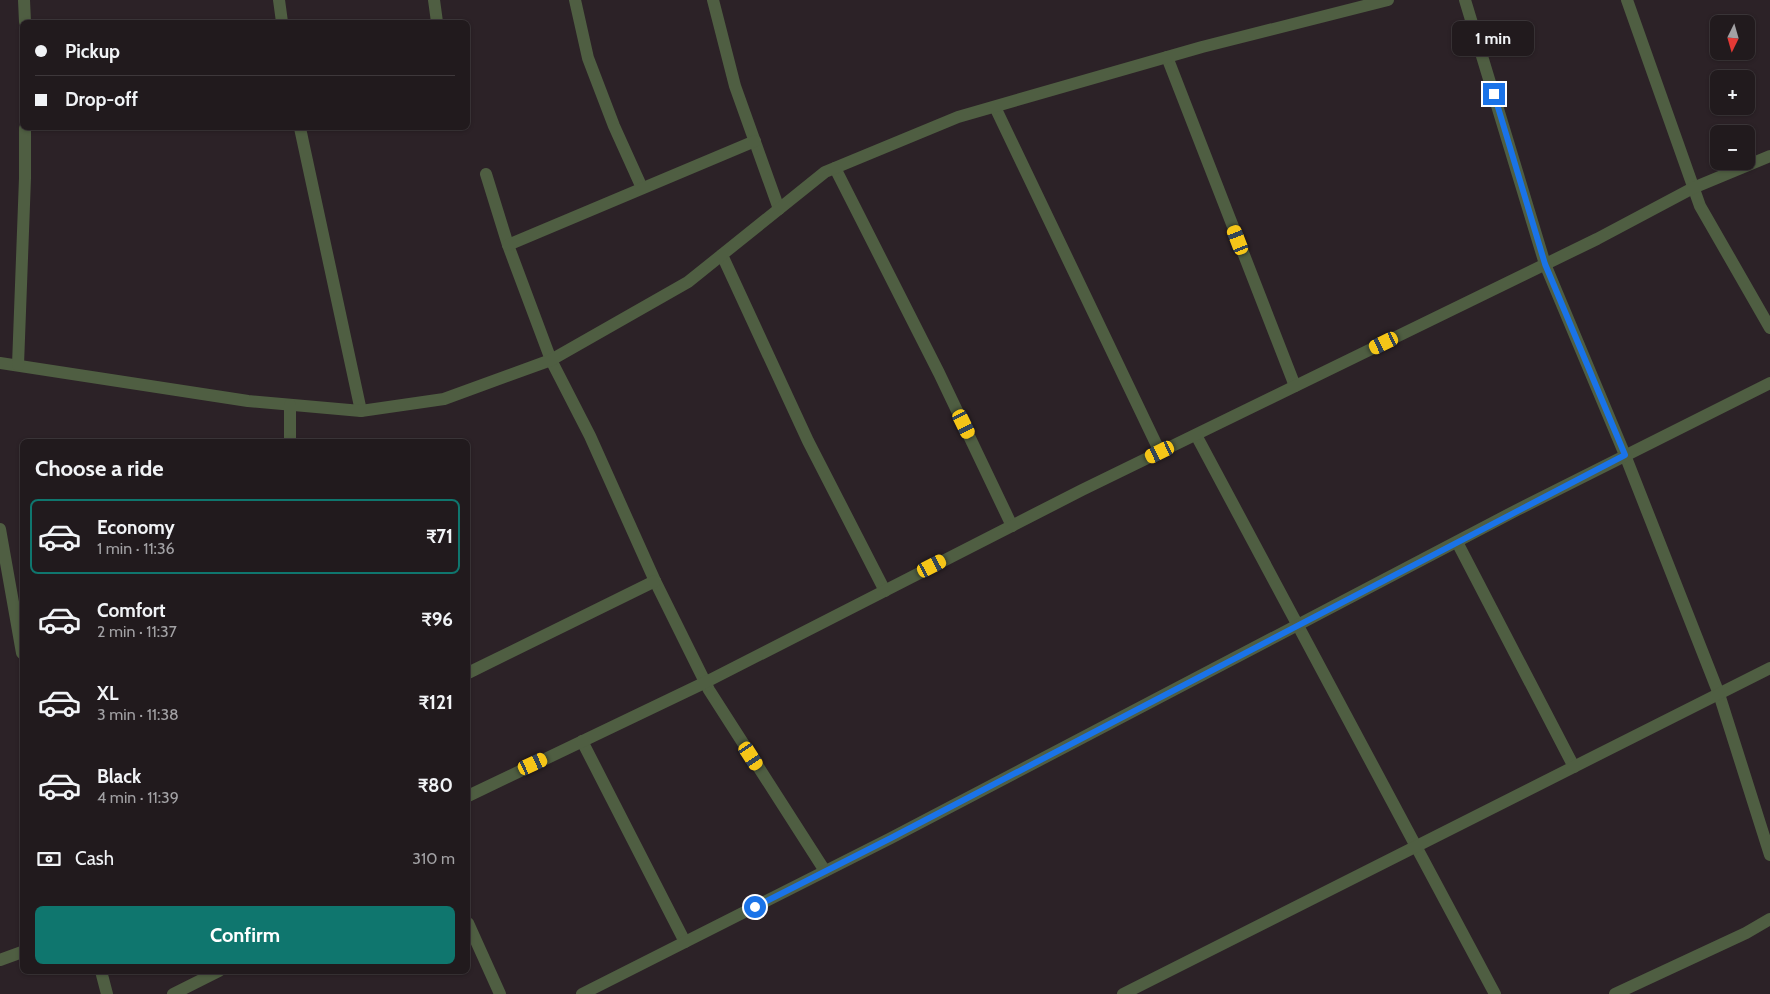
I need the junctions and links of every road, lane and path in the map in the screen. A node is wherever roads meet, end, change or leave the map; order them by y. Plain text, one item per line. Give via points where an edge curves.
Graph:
1 (24, 0) edge
2 (279, 0) edge
3 (434, 0) edge
4 (575, 0) edge
5 (713, 0) edge
6 (1388, 0) edge
7 (1465, 0) edge
8 (1627, 0) edge
9 (25, 20) edge
10 (282, 20) edge
11 (437, 20) edge
12 (1167, 57) junction
13 (995, 107) junction
14 (25, 130) edge
15 (300, 130) edge
16 (755, 141) junction
17 (1770, 156) edge
18 (835, 168) junction
19 (486, 174) dead end
20 (642, 188) junction
21 (1693, 188) junction
22 (779, 209) junction
23 (508, 245) junction
24 (722, 255) junction
25 (1545, 264) junction
26 (1770, 328) edge
27 (551, 360) junction
28 (0, 363) edge
29 (18, 365) junction
30 (1770, 383) edge
31 (1295, 386) junction
32 (290, 405) junction
33 (361, 411) junction
34 (1196, 435) junction
35 (290, 439) edge
36 (1160, 452) junction
37 (1625, 455) junction
38 (1012, 526) junction
39 (0, 529) edge
40 (1457, 542) junction
41 (655, 582) junction
42 (885, 591) junction
43 (1299, 624) junction
44 (20, 641) edge
45 (1770, 668) edge
46 (470, 672) edge
47 (706, 682) junction
48 (1719, 694) junction
49 (582, 741) junction
50 (1574, 767) junction
51 (470, 795) edge
52 (1416, 847) junction
53 (1770, 855) edge
54 (825, 871) junction
55 (1770, 919) edge
56 (470, 927) edge
57 (685, 942) junction
58 (20, 953) edge
59 (0, 960) edge
60 (101, 974) edge
61 (213, 974) edge
62 (107, 994) edge
63 (173, 994) edge
64 (500, 994) edge
65 (582, 994) edge
66 (1123, 994) edge
67 (1495, 994) edge
68 (1615, 994) edge

1 - 9 street
2 - 10 street
3 - 11 street
4 - 20 street via 588,58
5 - 16 street via 735,86
6 - 12 street
7 - 25 street
8 - 21 street
12 - 13 street
12 - 31 street
13 - 18 street via 958,117
13 - 36 street
14 - 29 street
15 - 33 street
16 - 20 street
16 - 22 street
17 - 21 street
18 - 22 street via 825,172
18 - 38 street
19 - 23 street
20 - 23 street
21 - 25 street
21 - 26 street via 1700,206
22 - 24 street
23 - 27 street
24 - 27 street via 688,282
24 - 42 street via 808,441
25 - 31 street
25 - 37 street
27 - 33 street via 444,399
27 - 41 street via 590,436
28 - 29 street
29 - 32 street
30 - 37 street
31 - 34 street
32 - 33 street
32 - 35 street
34 - 36 street
34 - 43 street
36 - 38 street
37 - 40 street
37 - 48 street
38 - 42 street
39 - 44 street
40 - 43 street
40 - 50 street
41 - 46 street
41 - 47 street
42 - 47 street
43 - 52 street
43 - 54 street
45 - 48 street
47 - 49 street
47 - 54 street
48 - 50 street
48 - 53 street
49 - 51 street
49 - 57 street
50 - 52 street
52 - 66 street
52 - 67 street
54 - 57 street
55 - 68 street
56 - 64 street
57 - 65 street
58 - 59 street
60 - 62 street
61 - 63 street

